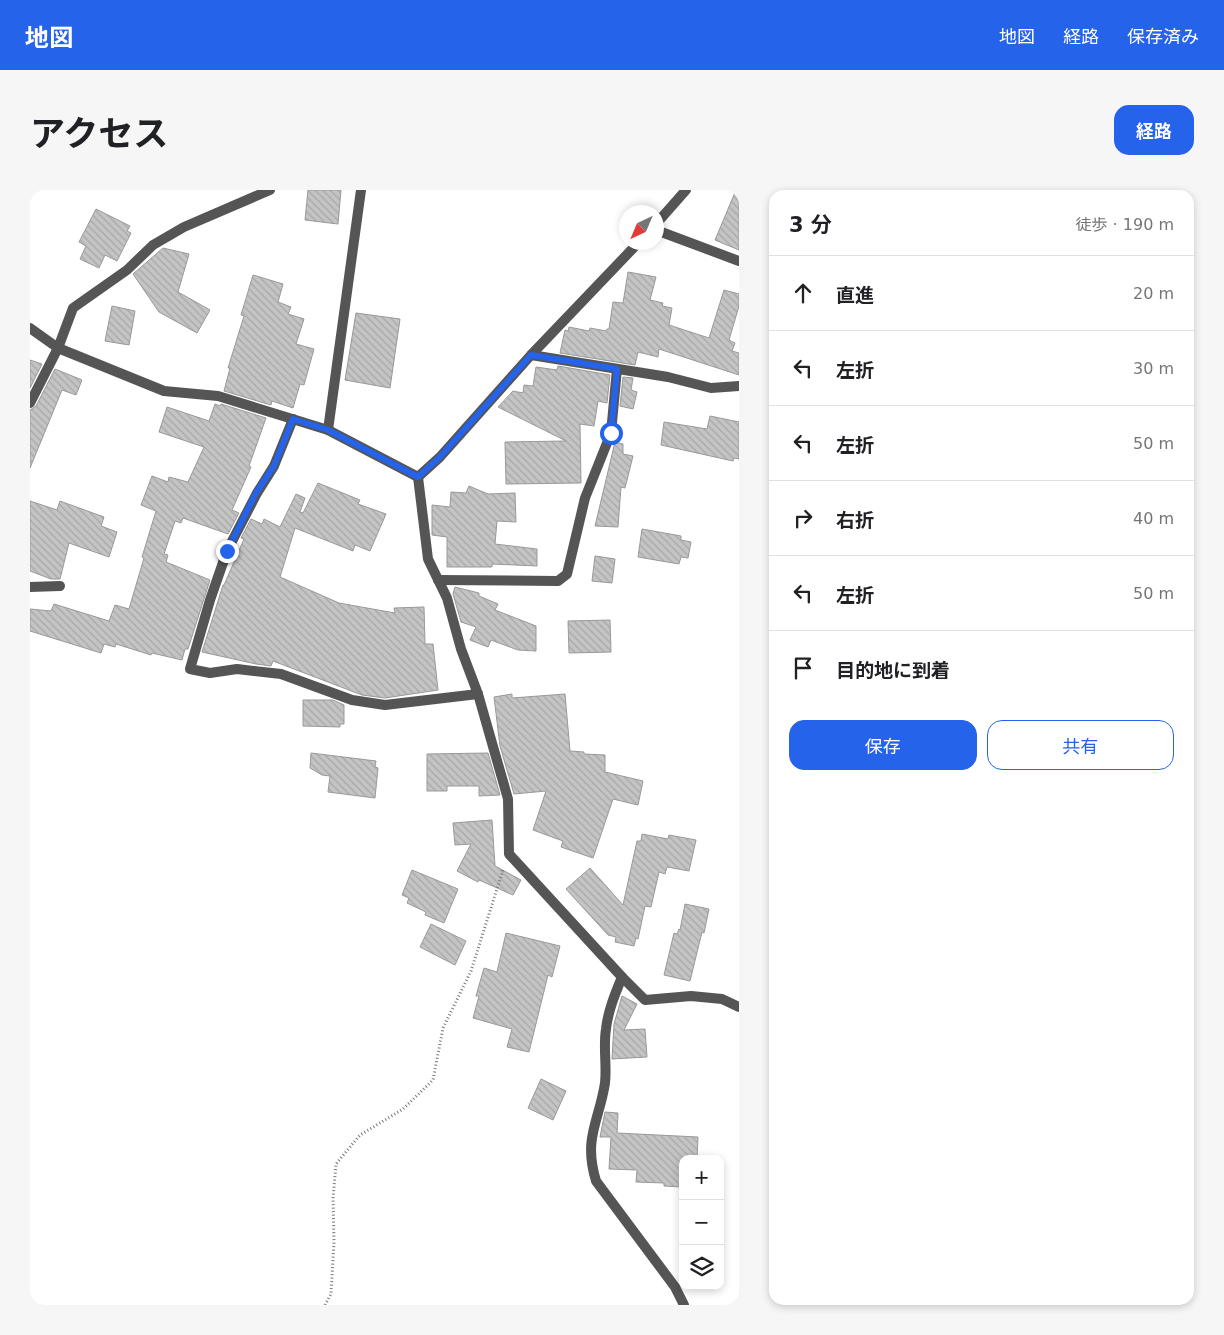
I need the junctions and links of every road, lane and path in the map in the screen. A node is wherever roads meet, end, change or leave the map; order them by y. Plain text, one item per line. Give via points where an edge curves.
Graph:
1 (270, 190) edge
2 (360, 190) edge
3 (686, 190) edge
4 (664, 215) edge
5 (664, 233) edge
6 (631, 250) edge
7 (739, 261) edge
8 (30, 328) edge
9 (58, 348) junction
10 (531, 355) junction
11 (617, 369) junction
12 (739, 386) edge
13 (30, 402) edge
14 (293, 419) junction
15 (328, 430) junction
16 (418, 477) junction
17 (438, 580) junction
18 (60, 586) dead end
19 (30, 587) edge
20 (478, 694) junction
21 (509, 854) junction
22 (622, 977) junction
23 (739, 1007) edge
24 (325, 1305) edge
25 (684, 1305) edge

1 - 9 street via 184,227 152,246 127,270 73,308
2 - 15 street
3 - 4 street
5 - 7 street
6 - 10 street
8 - 9 street
9 - 13 street
9 - 14 street via 164,391 218,396
10 - 11 street
10 - 16 street via 440,457
11 - 12 street via 712,388
11 - 17 street via 611,433 585,498 567,574 558,581
14 - 15 street
14 - 20 street via 274,466 256,493 227,551 190,669 210,673 237,669 281,674 352,700 385,704
15 - 16 street
16 - 17 street via 428,559
17 - 20 street via 447,598 460,649
18 - 19 street
20 - 21 street via 508,799
21 - 22 street
21 - 24 path via 471,971 443,1028 433,1080 403,1109 360,1135 336,1164 331,1294
22 - 23 street via 645,1000 691,996 722,999
22 - 25 street via 605,1031 605,1083 590,1142 591,1164 596,1180 675,1287

